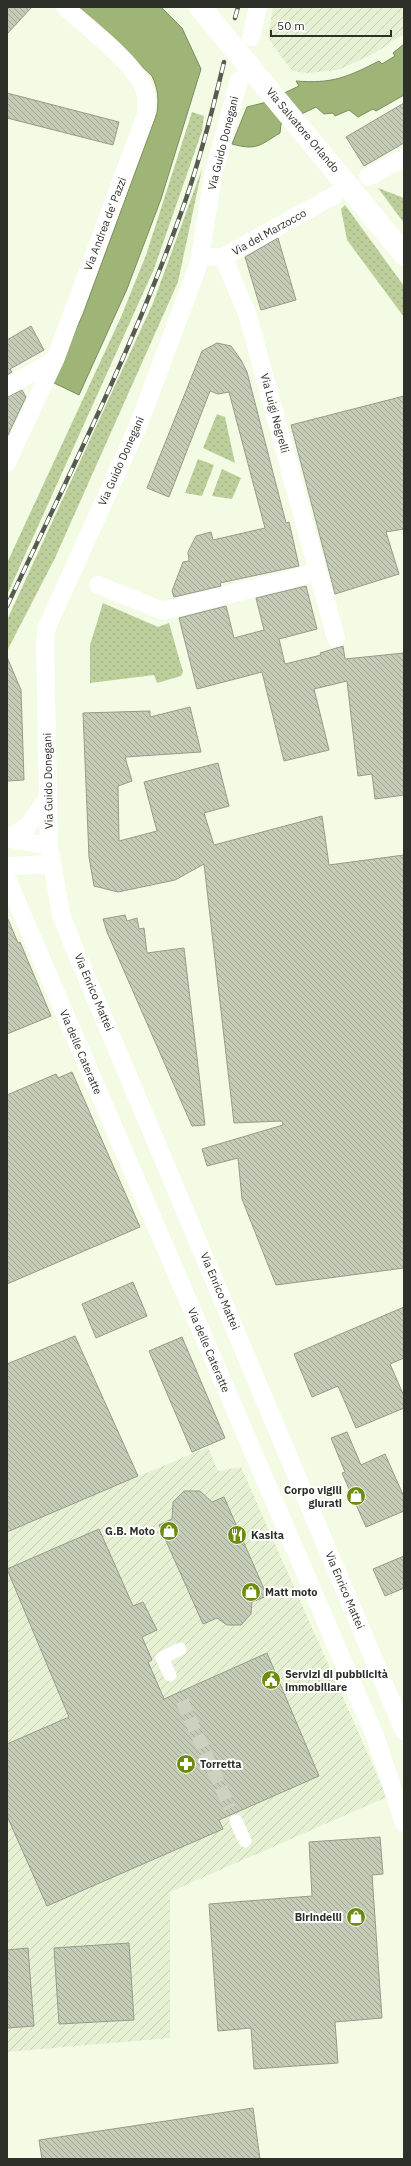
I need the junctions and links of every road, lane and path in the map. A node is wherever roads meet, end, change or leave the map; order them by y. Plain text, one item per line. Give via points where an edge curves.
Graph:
1 (65, 7) edge
2 (200, 7) edge
3 (258, 7) edge
4 (251, 37) dead end
5 (239, 80) dead end
6 (404, 158) edge
7 (368, 177) dead end
8 (335, 195) dead end
9 (404, 254) edge
10 (200, 257) junction
11 (223, 257) junction
12 (54, 360) junction
13 (7, 387) edge
14 (7, 462) edge
15 (318, 572) junction
16 (98, 585) dead end
17 (336, 638) dead end
18 (48, 798) junction
19 (8, 838) edge
20 (49, 846) junction
21 (52, 864) junction
22 (7, 866) edge
23 (7, 879) edge
24 (180, 1650) dead end
25 (170, 1675) dead end
26 (404, 1731) edge
27 (236, 1821) tunnel mouth
28 (404, 1823) edge
29 (245, 1841) dead end

1 - 12 street, Via Andrea de' Pazzi via 131,68 144,88 147,107 144,122
2 - 9 main road, Via Salvatore Orlando
3 - 4 street
5 - 10 street, Via Guido Donegani via 213,176
6 - 7 street
8 - 11 street, Via del Marzocco
10 - 11 street, Via del Marzocco
10 - 18 street, Via Guido Donegani via 138,426 48,627 45,643
11 - 15 street, Via Luigi Negrelli via 247,313
12 - 13 street
12 - 14 street, Via Andrea de' Pazzi
15 - 16 street via 163,611
15 - 17 street, Via Luigi Negrelli
18 - 19 street via 28,826
18 - 20 street, Via Guido Donegani
19 - 20 street
20 - 21 street, Via Enrico Mattei
21 - 22 street
21 - 26 street, Via Enrico Mattei via 61,914 73,945
23 - 28 street, Via delle Cateratte via 375,1736
24 - 25 street via 162,1658
27 - 29 street

